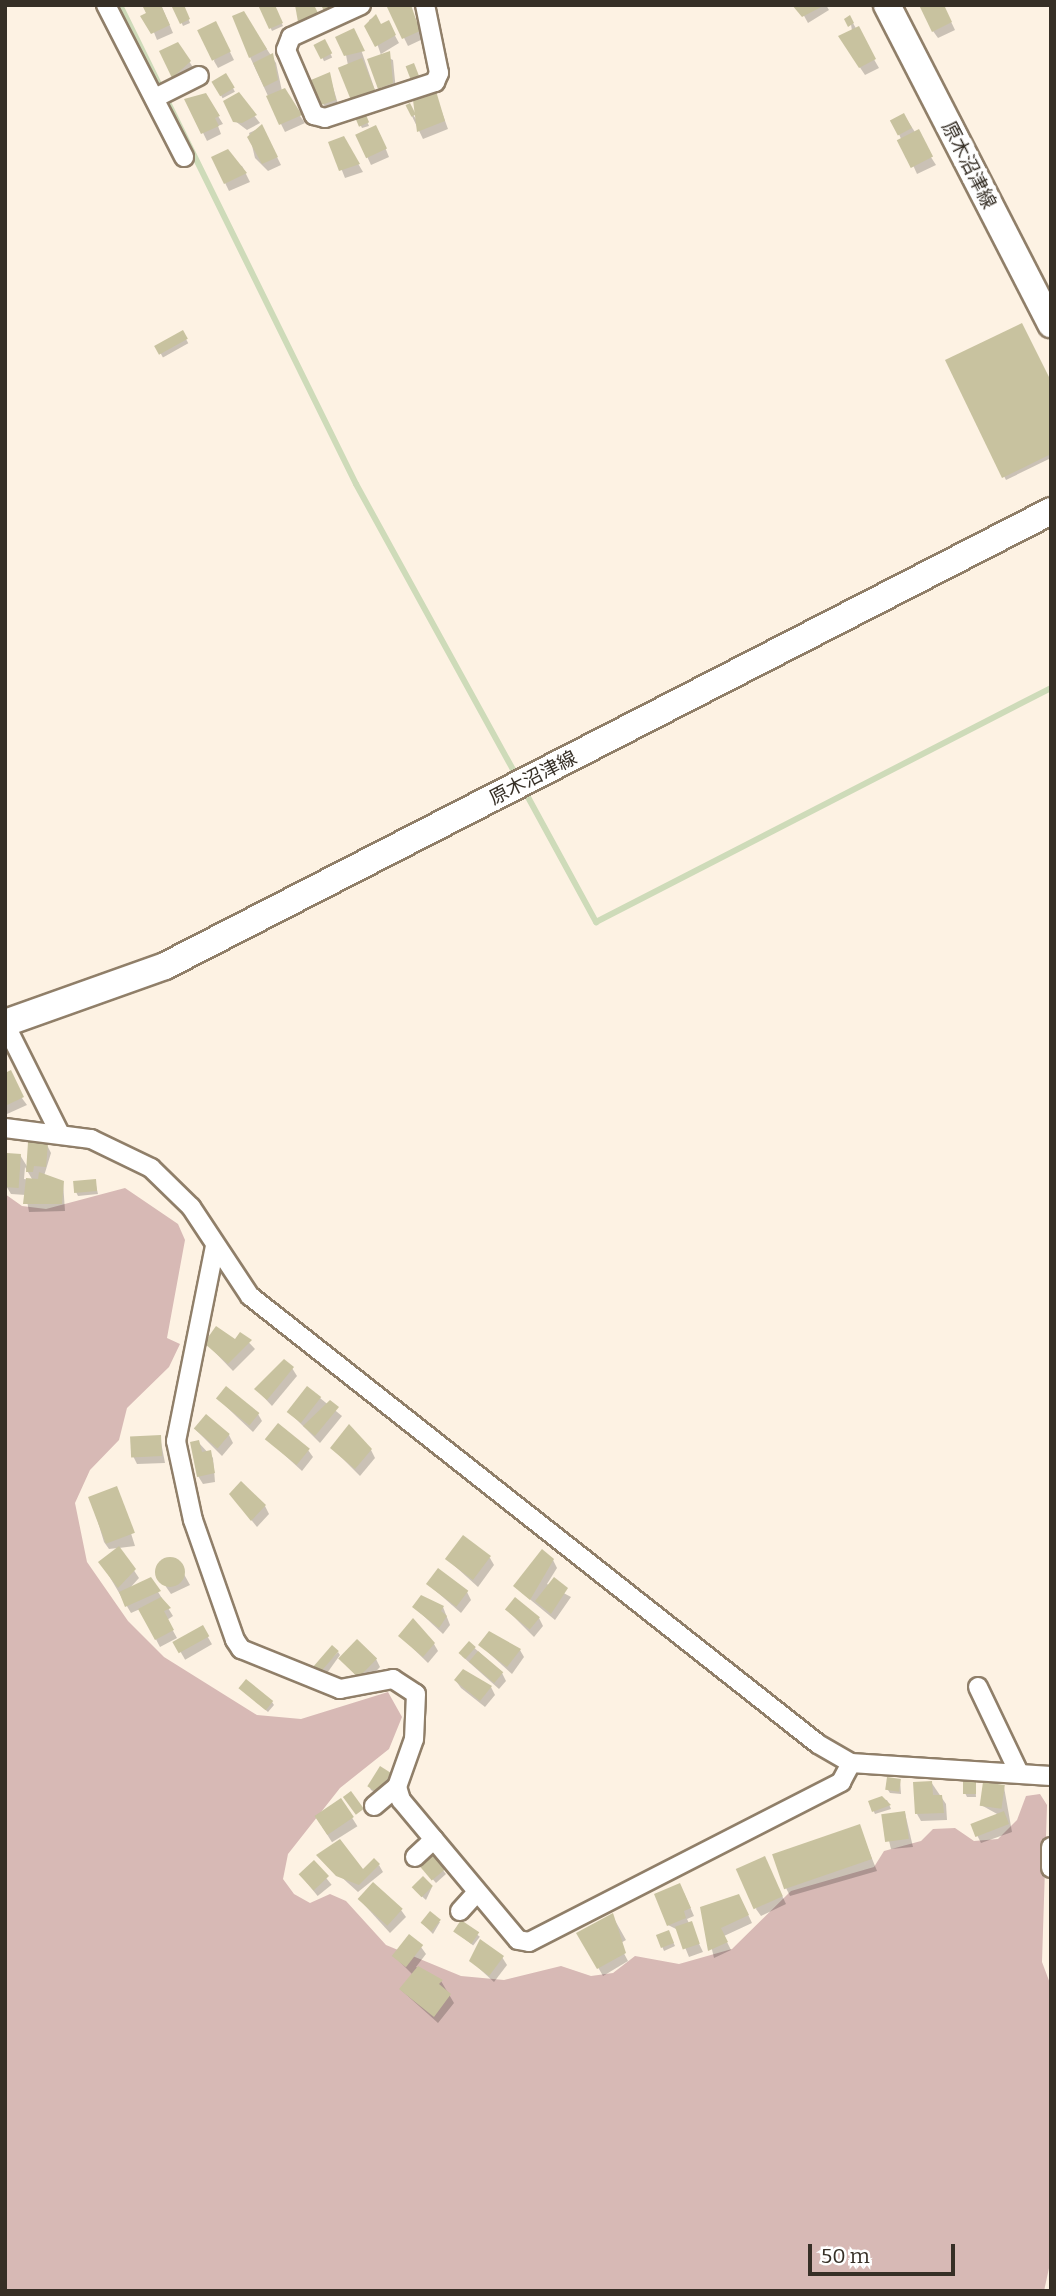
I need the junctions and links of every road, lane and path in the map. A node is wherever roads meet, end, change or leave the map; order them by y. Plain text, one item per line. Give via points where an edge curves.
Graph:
1 (106, 5) edge
2 (361, 5) edge
3 (425, 5) edge
4 (887, 5) edge
5 (199, 76) dead end
6 (155, 98) junction
7 (184, 157) dead end
8 (1051, 324) edge
9 (1051, 511) edge
10 (5, 1024) edge
11 (5, 1128) edge
12 (60, 1134) junction
13 (215, 1246) junction
14 (978, 1687) dead end
15 (851, 1763) junction
16 (1019, 1773) junction
17 (1051, 1776) edge
18 (397, 1787) junction
19 (374, 1806) dead end
20 (434, 1839) junction
21 (1051, 1847) edge
22 (415, 1857) dead end
23 (1051, 1868) edge
24 (477, 1892) junction
25 (460, 1911) dead end

1 - 6 street
2 - 3 street via 291,37 286,50 314,115 325,118 435,82 439,74
4 - 8 main road, 原木沼津線
5 - 6 street
6 - 7 street
9 - 10 main road, 原木沼津線 via 165,966
10 - 12 street
11 - 12 street
12 - 13 street via 90,1139 151,1168 177,1189
13 - 15 street via 250,1296 808,1736
13 - 18 street via 175,1423 193,1520 240,1649 340,1689 393,1679 416,1694 414,1740
14 - 16 street
15 - 16 street
15 - 24 street via 841,1782 529,1942 518,1940
16 - 17 street
18 - 19 street
18 - 20 street
20 - 22 street
20 - 24 street
21 - 23 street
24 - 25 street

